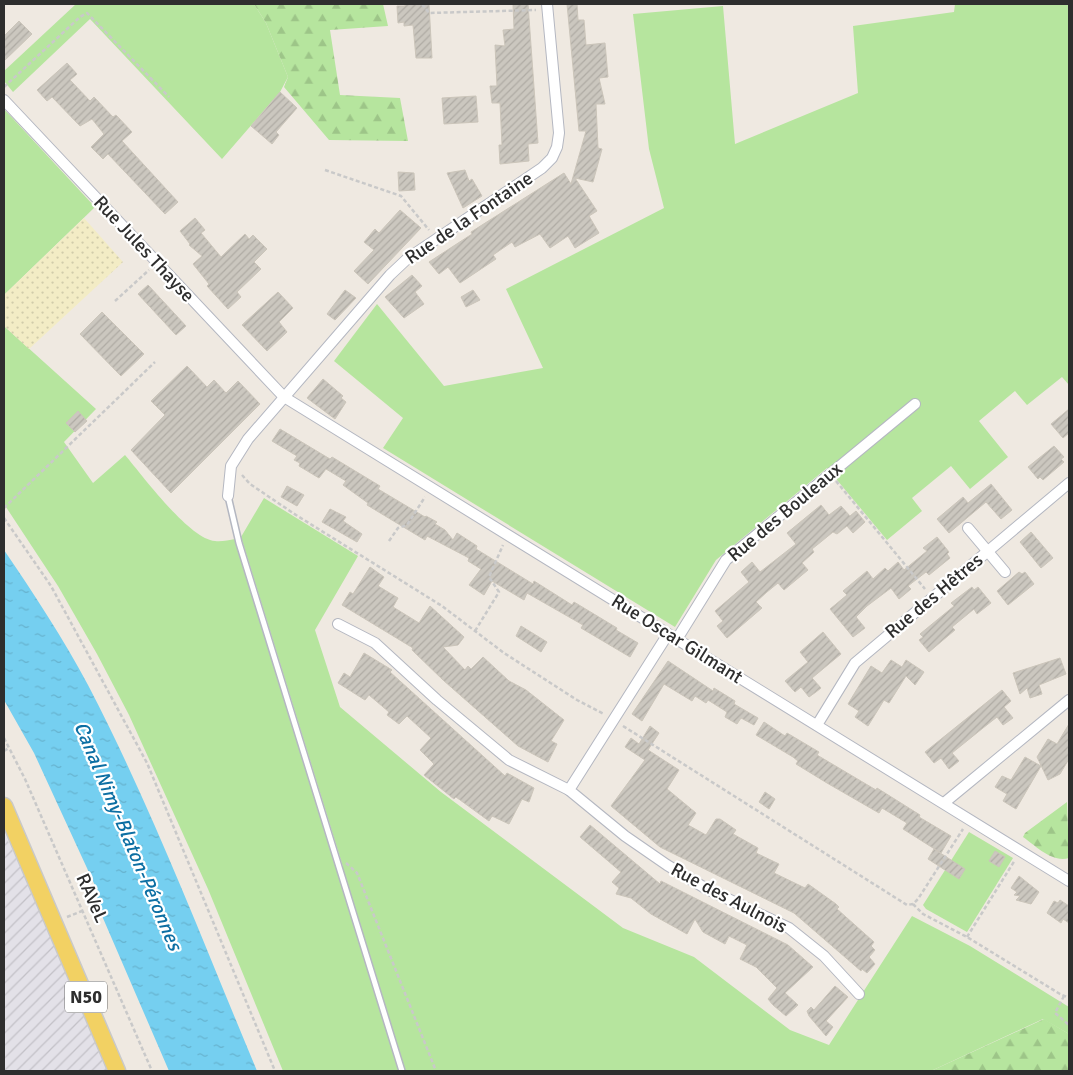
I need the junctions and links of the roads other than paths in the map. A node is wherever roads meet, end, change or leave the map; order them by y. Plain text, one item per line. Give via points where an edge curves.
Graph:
1 (548, 7) edge
2 (4, 100) edge
3 (284, 398) junction
4 (914, 404) dead end
5 (1069, 484) edge
6 (228, 496) joint
7 (968, 528) dead end
8 (987, 551) junction
9 (1006, 572) dead end
10 (338, 624) dead end
11 (673, 637) junction
12 (1069, 700) edge
13 (817, 725) junction
14 (569, 790) junction
15 (944, 803) junction
16 (4, 806) edge
17 (1069, 881) edge
18 (859, 994) dead end
19 (117, 1071) edge
20 (402, 1071) edge

1 - 3 street, Rue de la Fontaine via 558,132 552,158 537,172 407,259
2 - 3 street, Rue Jules Thayse
3 - 6 street, Rue de la Fontaine via 236,457 228,478
3 - 11 street, Rue Oscar Gilmant
4 - 11 street, Rue des Bouleaux via 726,560
5 - 8 street, Rue des Hêtres
6 - 20 lane via 239,544
7 - 8 street
8 - 9 street
8 - 13 street, Rue des Hêtres via 855,662
10 - 14 street, Rue des Aulnois via 375,643 509,760
11 - 13 street, Rue Oscar Gilmant
11 - 14 street via 614,719
12 - 15 street
13 - 15 street, Rue Oscar Gilmant
14 - 18 street, Rue des Aulnois via 624,836 667,865 706,888 789,928 824,956
15 - 17 street, Rue Oscar Gilmant
16 - 19 main road, N50

